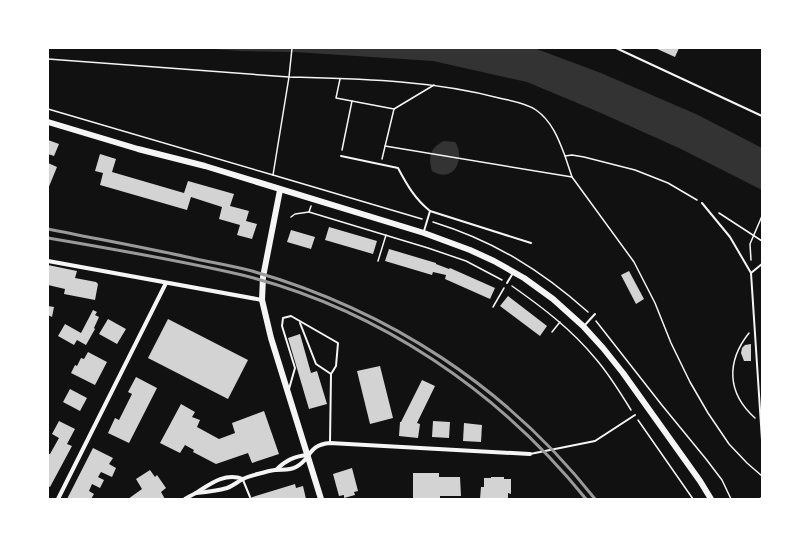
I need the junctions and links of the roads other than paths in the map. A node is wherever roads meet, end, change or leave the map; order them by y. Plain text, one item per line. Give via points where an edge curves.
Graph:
1 (616, 48) edge
2 (762, 116) edge
3 (48, 122) edge
4 (341, 156) road end
5 (280, 190) junction
6 (702, 203) road end
7 (430, 211) junction
8 (424, 233) junction
9 (531, 243) dead end
10 (48, 260) edge
11 (762, 264) edge
12 (514, 272) junction
13 (751, 273) junction
14 (166, 283) junction
15 (507, 283) road end
16 (262, 300) junction
17 (595, 314) dead end
18 (300, 322) junction
19 (583, 326) junction
20 (331, 374) junction
21 (288, 392) junction
22 (635, 415) road end
23 (762, 440) edge
24 (330, 443) junction
25 (530, 454) joint
26 (308, 455) junction
27 (276, 470) junction
28 (243, 479) junction
29 (196, 493) junction
30 (250, 497) dead end
31 (58, 499) edge
32 (184, 499) edge
33 (321, 499) edge
34 (710, 499) edge

1 - 2 lane
3 - 5 main road
4 - 7 lane via 398,168 410,190
5 - 8 main road
5 - 16 main road
6 - 13 lane via 730,237
7 - 8 lane
7 - 9 lane
8 - 12 main road via 470,250
10 - 14 street
11 - 13 lane
12 - 15 lane
12 - 19 main road via 553,299
13 - 23 lane
14 - 16 street
14 - 31 street
16 - 21 main road
17 - 19 lane
18 - 20 lane via 316,364
18 - 20 lane via 338,343 336,366
18 - 21 lane via 291,316 283,318 282,326 295,368
19 - 34 main road via 623,373
20 - 24 lane
21 - 26 main road
22 - 25 lane via 596,441
24 - 25 street
24 - 26 street via 317,446
26 - 27 street via 288,460
26 - 27 street via 296,467
26 - 33 main road
27 - 28 street
28 - 29 street via 228,488
28 - 29 street via 226,477
28 - 30 lane
29 - 32 street

